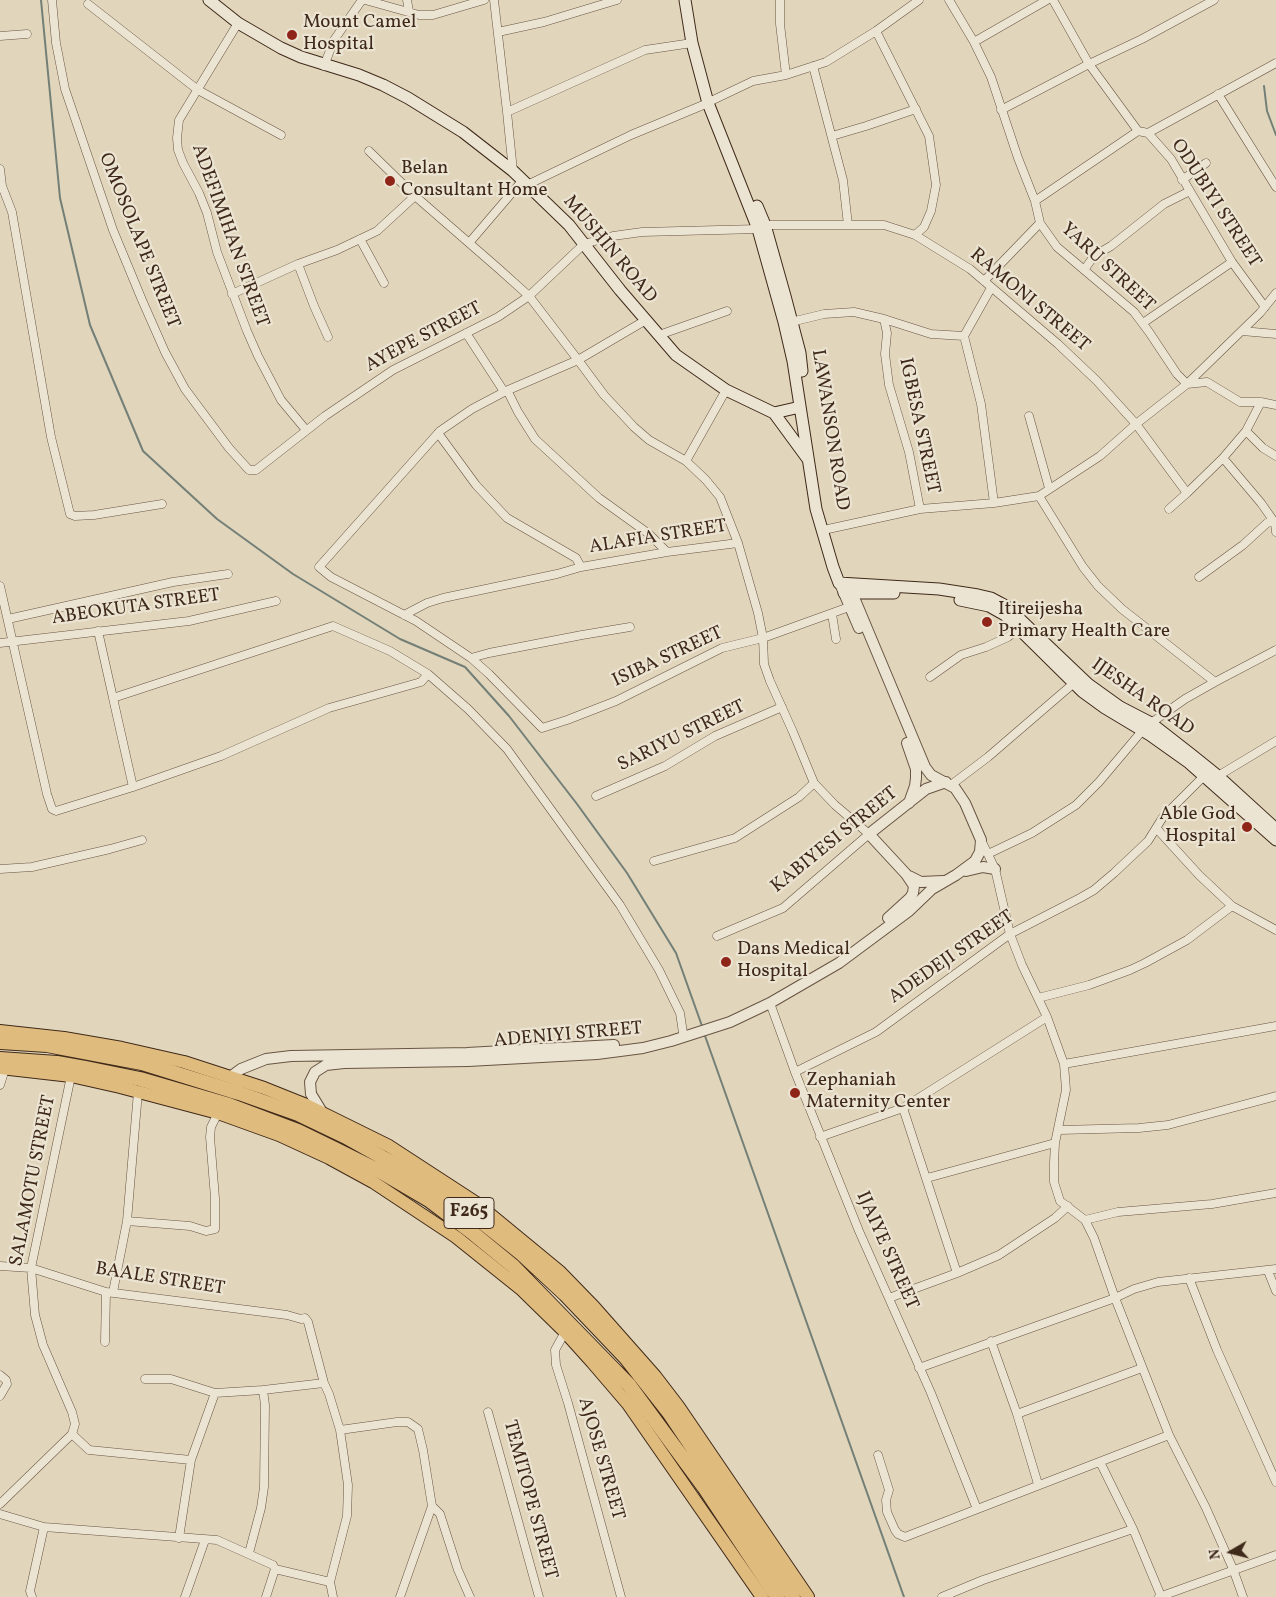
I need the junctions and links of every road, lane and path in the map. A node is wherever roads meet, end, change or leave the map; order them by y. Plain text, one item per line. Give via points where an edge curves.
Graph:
1 (52, 0) edge
2 (209, 0) edge
3 (363, 0) edge
4 (407, 0) edge
5 (484, 0) edge
6 (494, 0) edge
7 (617, 0) edge
8 (685, 0) edge
9 (691, 0) edge
10 (780, 0) edge
11 (919, 0) edge
12 (949, 0) edge
13 (1047, 0) edge
14 (1053, 0) edge
15 (1214, 0) edge
16 (88, 4) dead end
17 (409, 11) junction
18 (238, 23) junction
19 (876, 31) junction
20 (498, 32) junction
21 (27, 34) dead end
22 (0, 36) edge
23 (974, 42) junction
24 (692, 43) junction
25 (1276, 63) edge
26 (1089, 64) junction
27 (324, 66) junction
28 (813, 66) junction
29 (786, 75) junction
30 (198, 90) junction
31 (1218, 94) junction
32 (710, 101) junction
33 (916, 109) junction
34 (1002, 110) junction
35 (507, 112) junction
36 (1138, 131) junction
37 (1148, 133) junction
38 (281, 135) dead end
39 (832, 136) junction
40 (369, 152) dead end
41 (1206, 163) dead end
42 (0, 169) edge
43 (513, 171) junction
44 (1182, 180) junction
45 (524, 183) junction
46 (1276, 187) edge
47 (1190, 191) junction
48 (415, 196) junction
49 (1035, 201) junction
50 (4, 204) edge
51 (1040, 223) junction
52 (848, 225) junction
53 (761, 227) junction
54 (915, 236) junction
55 (360, 238) junction
56 (469, 242) junction
57 (584, 244) junction
58 (1232, 262) junction
59 (298, 264) junction
60 (1084, 270) junction
61 (984, 281) junction
62 (384, 283) dead end
63 (991, 288) junction
64 (1276, 293) edge
65 (232, 294) junction
66 (528, 296) junction
67 (1265, 307) junction
68 (727, 310) dead end
69 (884, 319) junction
70 (646, 320) junction
71 (791, 322) junction
72 (1143, 323) junction
73 (1242, 331) junction
74 (466, 333) junction
75 (1276, 334) edge
76 (659, 335) junction
77 (964, 336) junction
78 (328, 337) dead end
79 (578, 360) junction
80 (1186, 384) junction
81 (726, 390) junction
82 (506, 391) junction
83 (1261, 402) junction
84 (1276, 405) edge
85 (800, 407) junction
86 (774, 413) junction
87 (1029, 416) dead end
88 (1136, 424) junction
89 (306, 430) junction
90 (1246, 431) junction
91 (438, 433) junction
92 (1276, 456) edge
93 (807, 458) junction
94 (1223, 458) junction
95 (686, 462) junction
96 (249, 470) joint
97 (1049, 488) junction
98 (1188, 492) junction
99 (1039, 496) junction
100 (994, 503) junction
101 (162, 504) dead end
102 (920, 509) junction
103 (1169, 509) dead end
104 (1275, 523) edge
105 (828, 529) junction
106 (1276, 532) edge
107 (738, 543) junction
108 (667, 552) junction
109 (581, 567) junction
110 (228, 574) dead end
111 (1199, 576) dead end
112 (0, 586) edge
113 (845, 588) junction
114 (939, 593) junction
115 (276, 602) dead end
116 (850, 607) junction
117 (832, 614) junction
118 (404, 615) junction
119 (8, 620) junction
120 (630, 627) dead end
121 (1019, 628) junction
122 (98, 631) junction
123 (763, 638) junction
124 (836, 639) dead end
125 (12, 641) junction
126 (0, 643) edge
127 (1276, 650) edge
128 (471, 658) junction
129 (428, 674) junction
130 (930, 677) dead end
131 (1215, 682) junction
132 (1074, 683) junction
133 (113, 698) junction
134 (782, 707) junction
135 (1151, 723) junction
136 (1142, 731) junction
137 (1276, 741) edge
138 (1204, 776) junction
139 (1218, 776) junction
140 (814, 783) junction
141 (948, 783) junction
142 (133, 787) junction
143 (596, 796) dead end
144 (909, 804) junction
145 (1157, 829) junction
146 (1276, 829) edge
147 (870, 834) junction
148 (142, 840) dead end
149 (981, 840) junction
150 (1276, 840) edge
151 (988, 854) junction
152 (654, 861) dead end
153 (0, 869) edge
154 (994, 869) junction
155 (906, 874) junction
156 (956, 874) junction
157 (945, 881) junction
158 (1232, 906) junction
159 (1276, 930) edge
160 (1010, 934) junction
161 (717, 936) dead end
162 (1038, 998) junction
163 (770, 1003) junction
164 (1047, 1017) junction
165 (729, 1019) junction
166 (1276, 1026) edge
167 (0, 1031) edge
168 (686, 1034) junction
169 (0, 1042) edge
170 (1064, 1064) junction
171 (2, 1065) edge
172 (795, 1072) junction
173 (71, 1076) junction
174 (230, 1077) junction
175 (0, 1085) edge
176 (138, 1092) junction
177 (1276, 1096) edge
178 (903, 1108) junction
179 (322, 1112) junction
180 (218, 1113) junction
181 (1059, 1130) junction
182 (820, 1137) junction
183 (1054, 1143) junction
184 (927, 1178) junction
185 (1276, 1193) edge
186 (1068, 1206) junction
187 (1085, 1220) junction
188 (127, 1221) junction
189 (0, 1266) edge
190 (30, 1268) junction
191 (1272, 1270) edge
192 (957, 1273) junction
193 (1189, 1278) junction
194 (1276, 1291) edge
195 (110, 1292) junction
196 (889, 1298) junction
197 (1115, 1298) junction
198 (565, 1332) junction
199 (991, 1341) junction
200 (105, 1342) dead end
201 (920, 1368) junction
202 (1142, 1368) junction
203 (2, 1376) edge
204 (144, 1379) dead end
205 (324, 1383) junction
206 (263, 1390) junction
207 (215, 1393) junction
208 (0, 1396) edge
209 (488, 1412) dead end
210 (1017, 1414) junction
211 (340, 1430) junction
212 (72, 1434) junction
213 (1170, 1435) junction
214 (878, 1455) dead end
215 (191, 1460) junction
216 (1100, 1462) junction
217 (1276, 1482) edge
218 (1038, 1484) junction
219 (0, 1504) edge
220 (432, 1506) junction
221 (977, 1510) junction
222 (0, 1514) edge
223 (44, 1527) junction
224 (1133, 1529) junction
225 (179, 1538) junction
226 (205, 1540) junction
227 (250, 1553) junction
228 (1276, 1555) edge
229 (275, 1569) junction
230 (1233, 1569) junction
231 (330, 1582) junction
232 (32, 1597) edge
233 (185, 1597) edge
234 (266, 1597) edge
235 (333, 1597) edge
236 (400, 1597) edge
237 (470, 1597) edge
238 (539, 1597) edge
239 (620, 1597) edge
240 (762, 1597) edge
241 (777, 1597) edge
242 (793, 1597) edge
243 (808, 1597) edge
244 (942, 1597) edge
245 (1160, 1597) edge
246 (1243, 1597) edge

1 - 96 street, OMOSOLAPE STREET via 65,89 113,230 142,300 185,389
2 - 18 main road, MUSHIN ROAD
3 - 17 street
3 - 27 street via 334,40
4 - 17 street
5 - 17 street via 433,15
6 - 20 street
7 - 20 street
8 - 24 main road, LAWANSON ROAD
9 - 32 main road, LAWANSON ROAD
10 - 29 street
11 - 19 street
12 - 23 street
13 - 23 street
14 - 26 street
15 - 26 street
16 - 30 street
18 - 27 main road, MUSHIN ROAD via 281,48
18 - 30 street, ADEFIMIHAN STREET
19 - 28 street via 826,62
19 - 33 street
20 - 35 street
21 - 22 street
23 - 34 street
24 - 32 main road, LAWANSON ROAD
24 - 35 street via 645,50
25 - 31 street
26 - 34 street
26 - 36 street
27 - 43 main road, MUSHIN ROAD via 359,75 408,98 463,132
28 - 29 street
28 - 39 street
29 - 32 street via 753,81
30 - 38 street
30 - 65 street, ADEFIMIHAN STREET via 179,120 178,150 200,193
31 - 37 street
31 - 46 street
32 - 45 street
32 - 53 main road, LAWANSON ROAD
33 - 39 street
33 - 54 street via 929,136 936,185 931,211 924,227
34 - 49 street
35 - 43 street
36 - 37 street, ODUBIYI STREET
36 - 49 street
37 - 44 street, ODUBIYI STREET via 1170,159
39 - 52 street via 843,180
40 - 48 street, ALAFIA STREET
41 - 44 street
42 - 50 street
43 - 45 main road, MUSHIN ROAD
44 - 47 street, ODUBIYI STREET
45 - 56 street
45 - 57 main road, MUSHIN ROAD
47 - 58 street, ODUBIYI STREET
47 - 60 street via 1164,204 1112,246 1094,256
48 - 55 street via 377,231
48 - 56 street, ALAFIA STREET
49 - 51 street
50 - 101 street via 12,212 51,438 70,514 94,515
51 - 60 street, YARU STREET via 1057,246
51 - 61 street
52 - 53 street, RAMONI STREET
52 - 54 street, RAMONI STREET via 884,225
53 - 57 street, RAMONI STREET via 642,232
53 - 71 main road, LAWANSON ROAD
53 - 85 main road, LAWANSON ROAD via 793,361
54 - 61 street, RAMONI STREET
55 - 59 street
55 - 62 street
56 - 66 street, ALAFIA STREET
57 - 66 street, AYEPE STREET
57 - 70 main road, MUSHIN ROAD
58 - 67 street, ODUBIYI STREET
58 - 72 street
59 - 65 street
59 - 78 street
60 - 72 street, YARU STREET
61 - 63 street, RAMONI STREET
63 - 77 street
63 - 88 street, RAMONI STREET via 1079,363
64 - 67 street
65 - 89 street, ADEFIMIHAN STREET via 254,348 281,400
66 - 74 street, AYEPE STREET
66 - 79 street, ALAFIA STREET
67 - 73 street
68 - 76 street
69 - 71 street via 854,312 824,314
69 - 77 street via 931,334
69 - 102 street, IGBESA STREET via 889,385 907,444
70 - 76 main road, MUSHIN ROAD
70 - 79 street
71 - 105 main road, LAWANSON ROAD via 800,353
72 - 80 street, YARU STREET
73 - 75 street
73 - 80 street
74 - 82 street
74 - 89 street, AYEPE STREET via 393,370
76 - 81 main road, MUSHIN ROAD via 676,355
77 - 100 street via 980,404
79 - 82 street
79 - 95 street, ALAFIA STREET via 634,427
80 - 83 street via 1207,382 1240,402
80 - 88 street
81 - 86 main road, MUSHIN ROAD
81 - 95 street
82 - 91 street via 472,409
82 - 108 street via 535,439 599,498 649,534
83 - 84 street
83 - 90 street
85 - 86 main road
85 - 93 main road, LAWANSON ROAD
86 - 93 main road
87 - 97 street
88 - 97 street via 1100,456
88 - 98 street, RAMONI STREET
89 - 96 street, AYEPE STREET via 256,470
90 - 92 street
90 - 94 street
91 - 109 street via 476,485 507,518 576,558
91 - 118 street via 319,566 331,577
93 - 113 main road, LAWANSON ROAD via 816,509 830,559
94 - 98 street
94 - 104 street
95 - 107 street, ALAFIA STREET via 720,497
97 - 99 street
98 - 103 street
99 - 100 street
99 - 131 street via 1082,567 1098,586 1122,609
100 - 102 street
102 - 105 street
104 - 106 street
104 - 111 street via 1267,523 1243,545
105 - 113 main road, LAWANSON ROAD
107 - 108 street, ALAFIA STREET
107 - 123 street
108 - 109 street, ALAFIA STREET
109 - 118 street, ALAFIA STREET via 427,602
110 - 119 street via 173,582
112 - 119 street
113 - 114 main road, IJESHA ROAD
113 - 116 street
113 - 141 street, LAWANSON ROAD via 925,767 931,775
114 - 121 main road, IJESHA ROAD via 989,606
114 - 135 main road, IJESHA ROAD via 984,596 1006,606 1100,694
115 - 122 street, ABEOKUTA STREET via 189,621
116 - 117 street, ISIBA STREET
116 - 144 street via 916,769
117 - 123 street, ISIBA STREET
117 - 124 street
118 - 128 street
119 - 125 street
120 - 128 street
121 - 130 street via 1008,637 960,655
121 - 132 main road, IJESHA ROAD
122 - 125 street, ABEOKUTA STREET
122 - 133 street
123 - 128 street, ISIBA STREET via 722,648 616,701 542,728
123 - 134 street via 764,664
125 - 126 street, ABEOKUTA STREET
125 - 142 street via 52,809 64,810
127 - 131 street
129 - 133 street via 390,650 333,626
129 - 142 street via 421,682 329,708 221,756
129 - 168 street via 507,749 620,905 660,970
131 - 135 street
132 - 136 main road, IJESHA ROAD via 1105,708
132 - 141 street via 988,757
133 - 142 street
134 - 140 street
134 - 143 street, SARIYU STREET via 715,736 665,766
135 - 139 main road, IJESHA ROAD
136 - 138 main road, IJESHA ROAD
136 - 151 street via 1076,805 1032,833
137 - 139 street
138 - 145 street, ADEDEJI STREET via 1163,818
138 - 150 main road, IJESHA ROAD
139 - 146 main road, IJESHA ROAD
140 - 147 street
140 - 152 street via 799,797 735,838
141 - 144 street, KABIYESI STREET via 926,789
141 - 149 street, LAWANSON ROAD via 959,792
144 - 147 street, KABIYESI STREET
145 - 158 street
145 - 160 street, ADEDEJI STREET via 1131,858 1094,890
147 - 155 street
147 - 161 street, KABIYESI STREET via 783,908
148 - 153 street via 32,867
149 - 151 street
149 - 156 street, ADENIYI STREET via 978,857
151 - 154 street
154 - 156 street via 974,868
154 - 160 street
155 - 157 street via 918,881
155 - 165 street, ADENIYI STREET via 914,886 913,893 892,916 834,960
156 - 157 street, ADENIYI STREET
157 - 163 street, ADENIYI STREET via 846,957
158 - 159 street
158 - 162 street via 1188,940 1138,967
160 - 162 street
160 - 172 street, ADEDEJI STREET via 876,1032
162 - 164 street
163 - 165 street, ADENIYI STREET
163 - 172 street, IJAIYE STREET
164 - 170 street
164 - 178 street
165 - 168 street, ADENIYI STREET
166 - 170 street
167 - 174 main road via 122,1048 184,1062
168 - 174 street, ADENIYI STREET via 597,1047 266,1058
168 - 179 street, ADENIYI STREET via 643,1048 597,1054 326,1065 315,1072 310,1082 311,1094
169 - 242 highway, F265 via 48,1045 142,1064 239,1093 298,1114 346,1137 434,1188 522,1254 631,1364 670,1414
170 - 181 street via 1066,1090
171 - 173 main road
171 - 175 street
171 - 241 highway, F265 via 57,1064 103,1071 229,1105 328,1145 429,1200 513,1266 629,1385 704,1487
172 - 182 street, IJAIYE STREET
173 - 176 main road
173 - 190 street, SALAMOTU STREET
174 - 179 main road
176 - 180 main road
176 - 188 street
177 - 181 street via 1168,1125
178 - 182 street
178 - 184 street
179 - 243 main road via 430,1171 475,1202 560,1272 661,1383
180 - 188 street via 210,1137 215,1229
180 - 198 main road via 279,1135 373,1182 456,1237 521,1289
181 - 183 street
182 - 196 street, IJAIYE STREET
183 - 184 street
183 - 186 street via 1054,1182 1060,1201
184 - 192 street
185 - 187 street via 1212,1204 1118,1212
186 - 187 street
186 - 192 street via 999,1255
187 - 197 street
188 - 195 street
189 - 190 street, BAALE STREET
190 - 195 street, BAALE STREET
190 - 212 street, SALAMOTU STREET via 35,1315 43,1345 72,1412 75,1424
191 - 193 street
191 - 194 street
192 - 196 street
193 - 197 street via 1158,1282
193 - 217 street
195 - 200 street
195 - 205 street, BAALE STREET via 305,1318
196 - 201 street, IJAIYE STREET
197 - 199 street
197 - 202 street
198 - 239 street, AJOSE STREET via 555,1350 556,1365
198 - 240 main road via 628,1404
199 - 201 street
199 - 210 street
201 - 221 street, IJAIYE STREET
202 - 210 street
202 - 213 street
203 - 208 street via 7,1384
204 - 207 street via 171,1379
205 - 206 street
205 - 211 street
206 - 207 street
206 - 227 street via 264,1487
207 - 215 street
209 - 238 street, TEMITOPE STREET
210 - 218 street
211 - 220 street via 398,1422 408,1422 418,1429
211 - 231 street via 348,1485 347,1516
212 - 215 street via 89,1450
212 - 219 street
213 - 216 street
213 - 230 street
214 - 221 street via 889,1490 886,1500 888,1512 898,1534 905,1536
215 - 225 street
216 - 218 street
216 - 224 street
218 - 221 street
220 - 236 street
220 - 237 street via 440,1514
222 - 223 street
223 - 225 street
223 - 232 street via 30,1591
224 - 244 street
224 - 245 street
225 - 226 street
226 - 227 street via 217,1540
226 - 233 street
227 - 229 street
228 - 230 street
229 - 231 street
229 - 234 street
230 - 245 street
230 - 246 street
231 - 235 street

